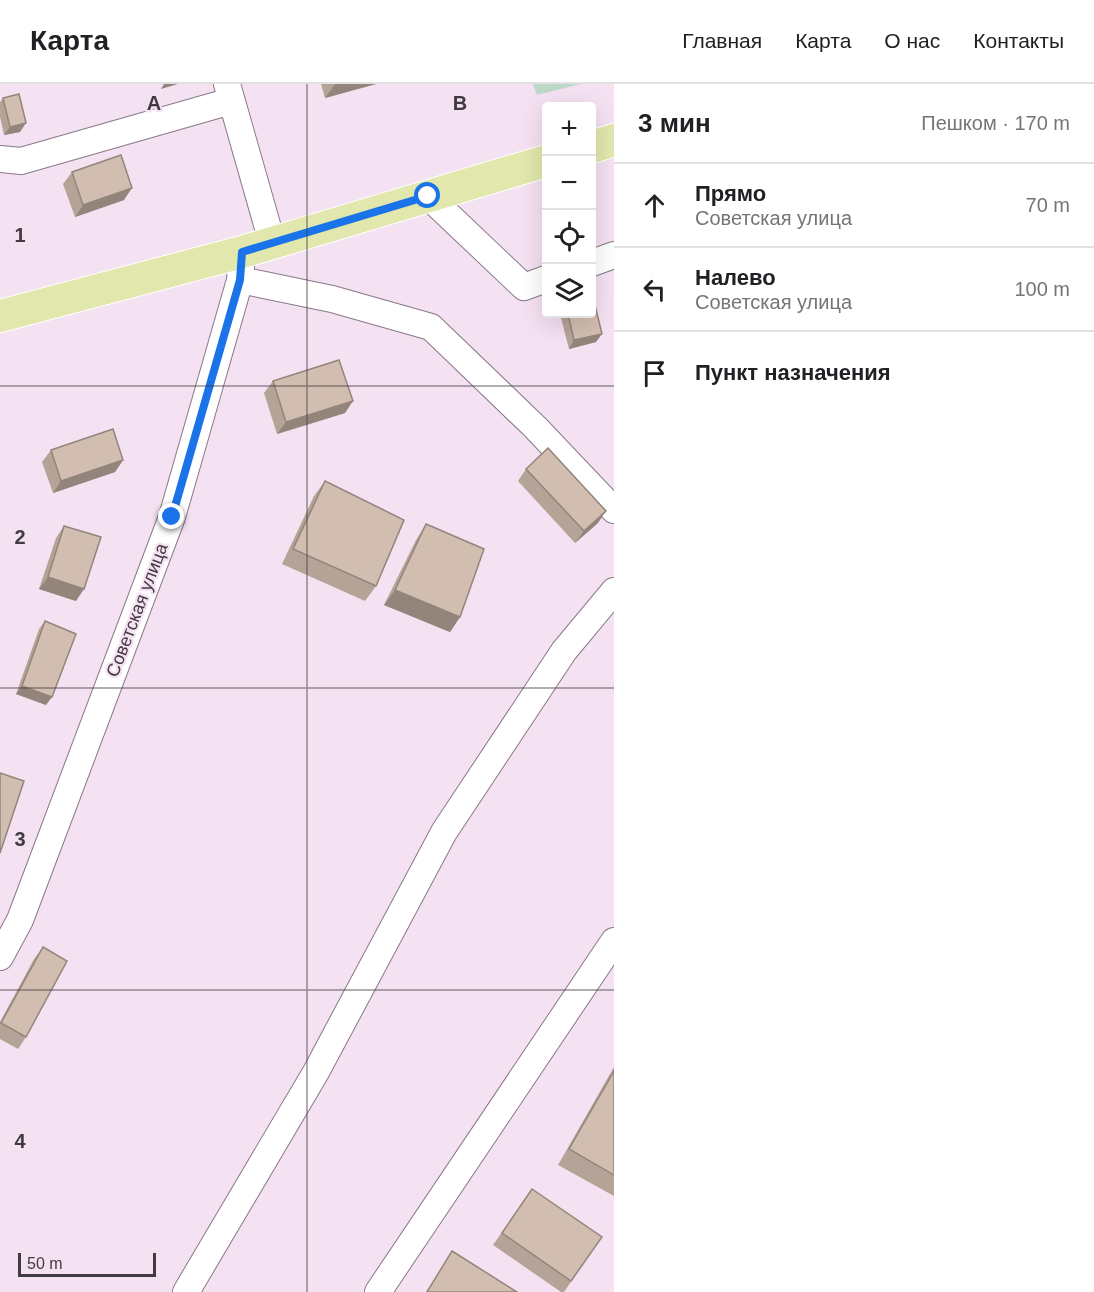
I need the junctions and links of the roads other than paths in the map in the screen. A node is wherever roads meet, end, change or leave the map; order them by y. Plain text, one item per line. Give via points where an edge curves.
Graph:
1 (229, 92) edge
2 (614, 140) edge
3 (596, 145) edge
4 (0, 159) edge
5 (542, 161) edge
6 (428, 196) junction
7 (272, 242) junction
8 (614, 255) edge
9 (596, 261) edge
10 (241, 266) junction
11 (542, 280) edge
12 (0, 316) edge
13 (614, 510) edge
14 (614, 591) edge
15 (614, 941) edge
16 (0, 957) edge
17 (186, 1292) edge
18 (378, 1292) edge

1 - 4 street via 21,161
1 - 7 street
2 - 3 main road
5 - 6 main road
6 - 7 main road
6 - 11 street via 524,287
7 - 10 main road
8 - 9 street
10 - 12 main road
10 - 13 street via 332,299 431,327
10 - 16 street, Советская улица via 172,517 20,920
14 - 17 street via 564,651 444,832 316,1072
15 - 18 street

